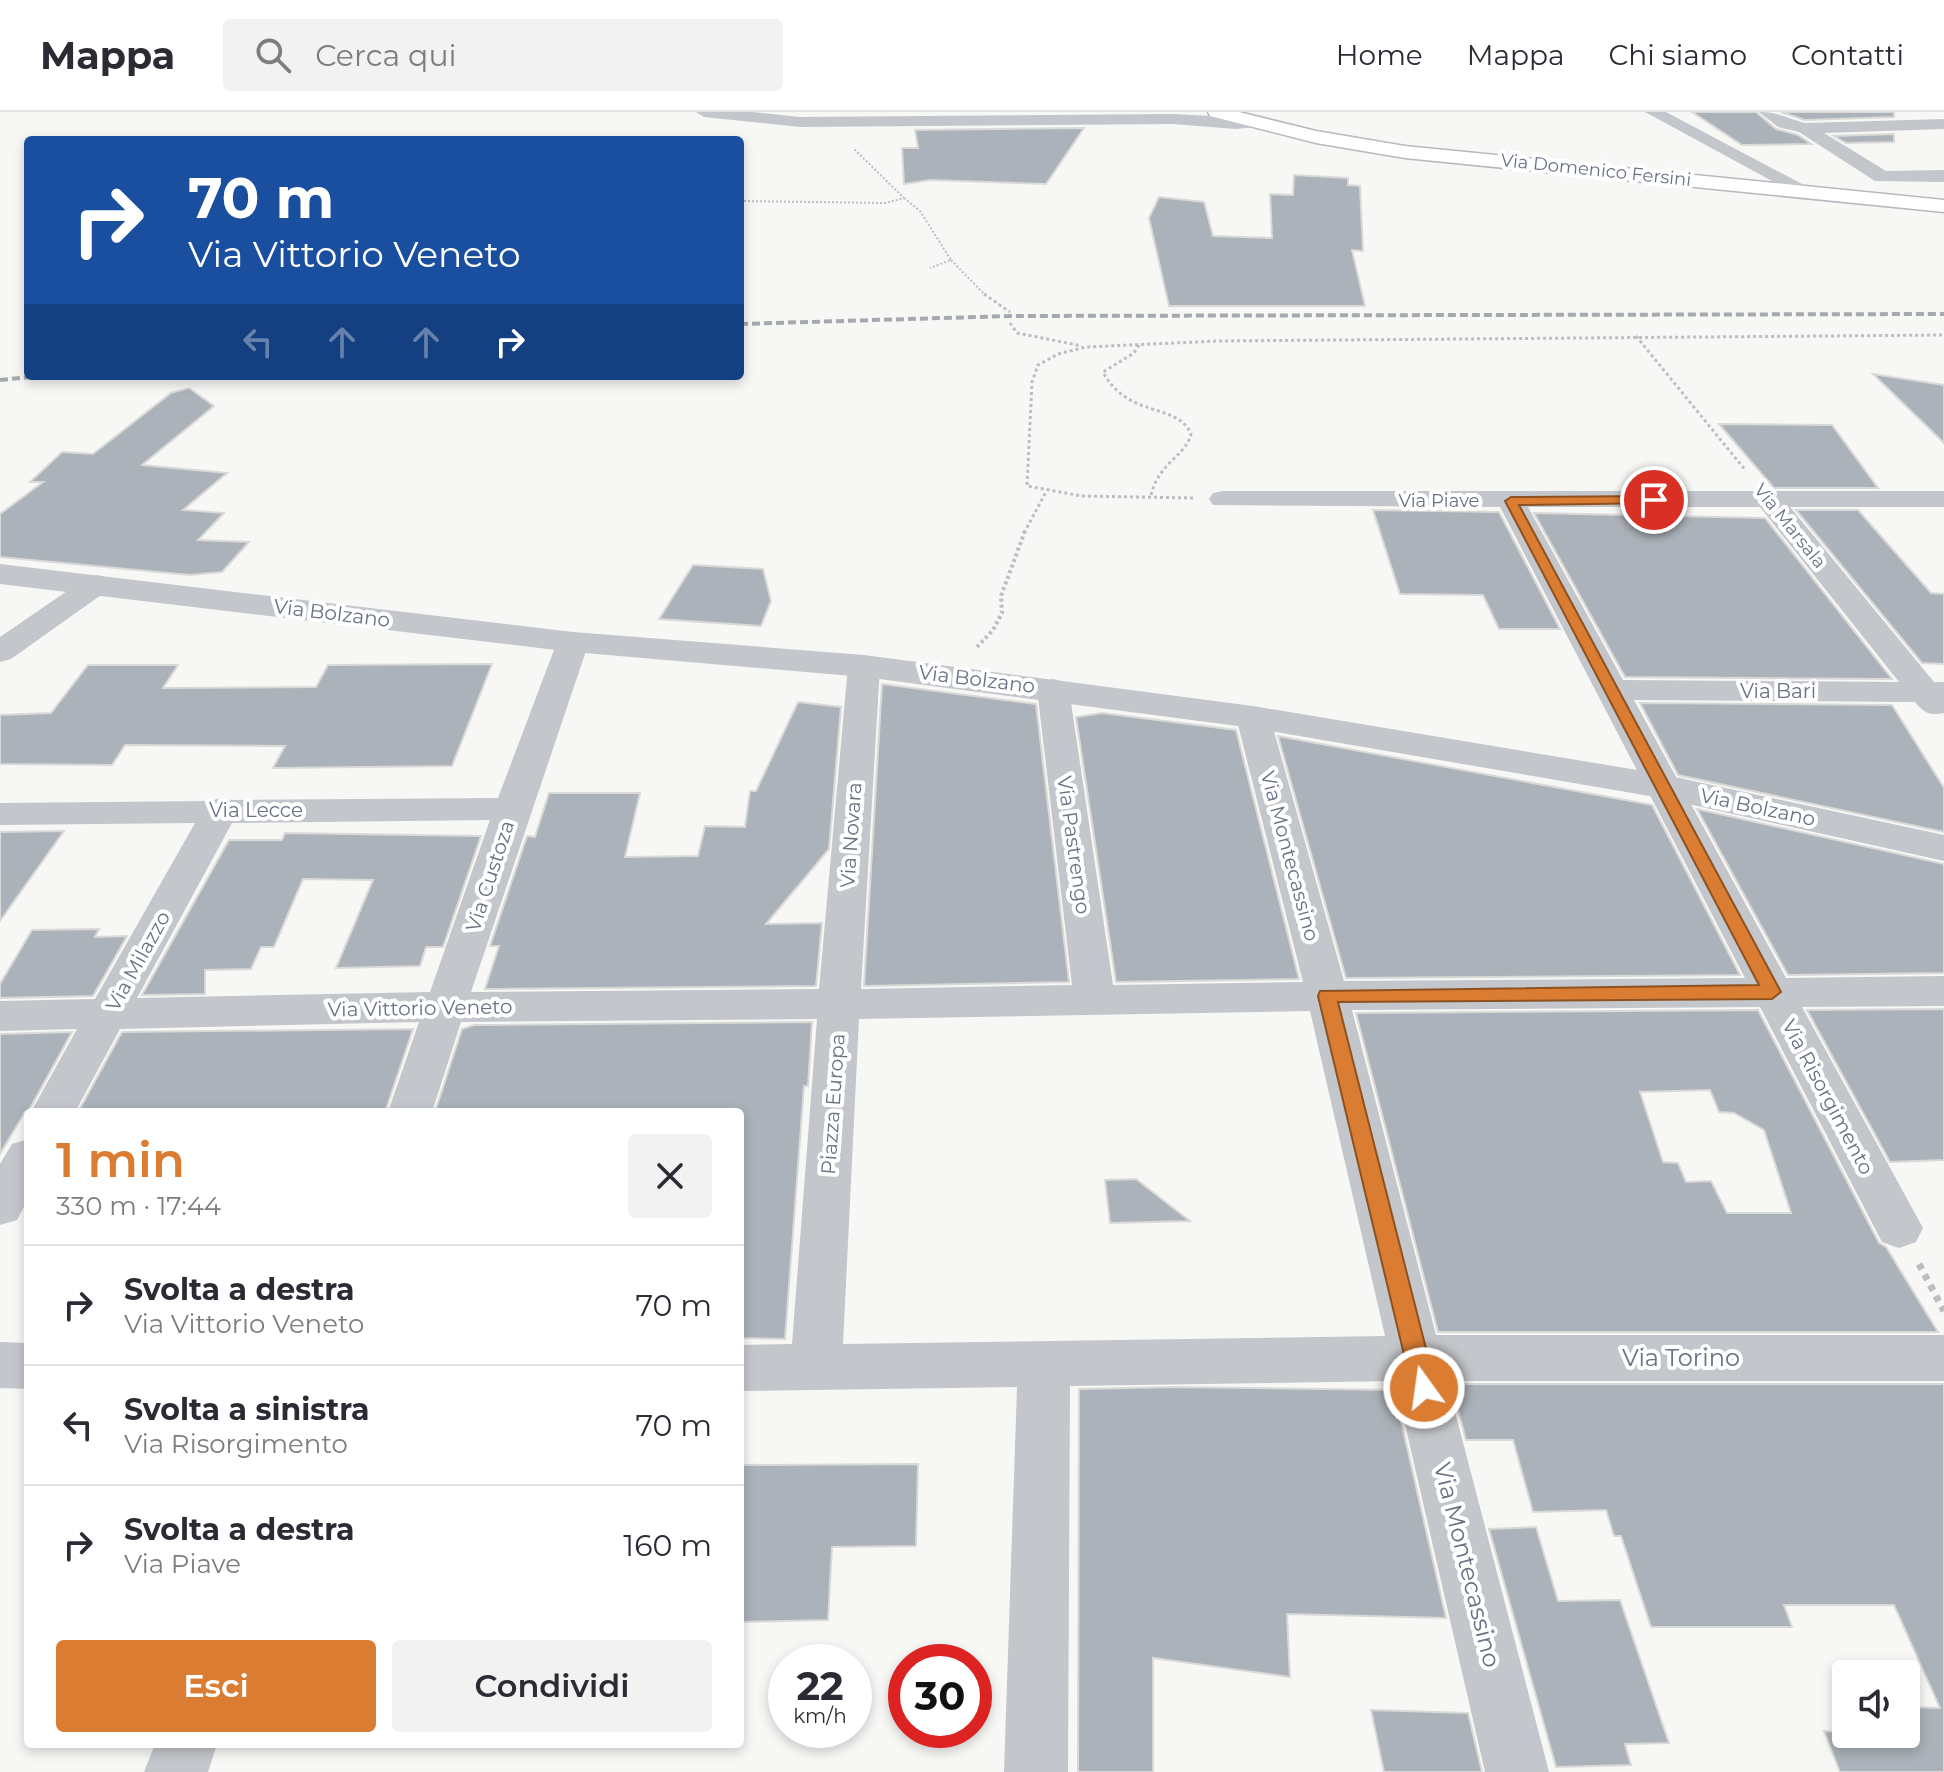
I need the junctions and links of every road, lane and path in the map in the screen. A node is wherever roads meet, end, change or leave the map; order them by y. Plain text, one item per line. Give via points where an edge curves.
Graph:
1 (704, 112) edge
2 (1217, 112) edge
3 (1653, 112) edge
4 (1767, 112) edge
5 (828, 122) junction
6 (1250, 123) junction
7 (1944, 124) edge
8 (1805, 128) junction
9 (1944, 176) edge
10 (1882, 177) junction
11 (1807, 192) junction
12 (904, 198) junction
13 (1886, 199) junction
14 (744, 201) edge
15 (1944, 206) edge
16 (951, 260) junction
17 (930, 268) dead end
18 (1010, 312) dead end
19 (1010, 323) dead end
20 (1636, 335) junction
21 (1944, 335) edge
22 (1139, 345) junction
23 (1086, 347) junction
24 (1046, 492) junction
25 (1151, 495) junction
26 (1223, 499) joint
27 (1944, 499) edge
28 (1769, 500) junction
29 (1511, 501) junction
30 (0, 574) edge
31 (97, 584) junction
32 (573, 642) junction
33 (0, 652) edge
34 (864, 666) junction
35 (942, 675) junction
36 (1053, 689) junction
37 (1611, 690) junction
38 (1937, 700) edge
39 (1253, 717) junction
40 (1661, 786) junction
41 (221, 809) junction
42 (512, 809) junction
43 (0, 814) edge
44 (1944, 848) edge
45 (1944, 991) edge
46 (1772, 992) junction
47 (1327, 996) junction
48 (1095, 1002) junction
49 (839, 1004) junction
50 (447, 1007) junction
51 (108, 1015) junction
52 (0, 1016) edge
53 (55, 1108) edge
54 (411, 1108) edge
55 (24, 1164) edge
56 (0, 1206) edge
57 (1899, 1228) joint
58 (1944, 1311) edge
59 (1417, 1358) junction
60 (1944, 1358) edge
61 (1044, 1363) junction
62 (0, 1365) edge
63 (24, 1366) edge
64 (816, 1367) junction
65 (744, 1368) edge
66 (185, 1748) edge
67 (176, 1772) edge
68 (1036, 1772) edge
69 (1517, 1772) edge

1 - 5 street
2 - 6 main road, Via Domenico Fersini
3 - 11 street
4 - 8 street
5 - 6 street
5 - 12 path
6 - 11 main road, Via Domenico Fersini via 1405,152
7 - 8 street
8 - 10 street
9 - 10 street
10 - 13 street
11 - 13 main road, Via Domenico Fersini
12 - 14 path via 885,203
12 - 16 path via 920,211
13 - 15 main road, Via Domenico Fersini
16 - 17 path
16 - 18 path via 980,291
19 - 23 path via 1017,333
20 - 21 path
20 - 22 path
20 - 28 path, Via Marsala
22 - 23 path
22 - 25 path via 1103,372 1107,382 1135,406 1179,420 1191,436 1165,465
23 - 24 path via 1038,365 1032,382 1027,486
24 - 25 path
24 - 35 path via 1027,523 993,630
25 - 26 path
26 - 29 street, Via Piave
27 - 28 street, Via Piave
28 - 29 street, Via Piave
28 - 38 street, Via Marsala
29 - 37 street, Via Risorgimento
30 - 31 street, Via Bolzano
31 - 32 street, Via Bolzano
31 - 33 street
32 - 34 street, Via Bolzano
32 - 42 street, Via Custoza
34 - 35 street, Via Bolzano
34 - 49 street, Via Novara
35 - 36 street, Via Bolzano
36 - 39 street, Via Bolzano
36 - 48 street, Via Pastrengo
37 - 38 street, Via Bari
37 - 40 street, Via Risorgimento
39 - 40 street, Via Bolzano
39 - 47 street, Via Montecassino
40 - 44 street, Via Bolzano
40 - 46 street, Via Risorgimento
41 - 42 street, Via Lecce
41 - 43 street, Via Lecce
41 - 51 street, Via Milazzo
42 - 50 street, Via Custoza
45 - 46 street
46 - 47 street
46 - 57 street, Via Risorgimento
47 - 48 street, Piazza Europa
47 - 59 street
48 - 49 street, Piazza Europa
49 - 50 street, Via Vittorio Veneto
49 - 64 street, Piazza Europa
50 - 51 street, Via Vittorio Veneto
50 - 54 street, Via Custoza
51 - 52 street, Via Vittorio Veneto
51 - 53 street, Via Milazzo
55 - 56 street
57 - 58 path
59 - 60 street, Via Torino
59 - 61 street
59 - 69 street, Via Montecassino
61 - 64 street
61 - 68 street
62 - 63 street
64 - 65 street
66 - 67 street

